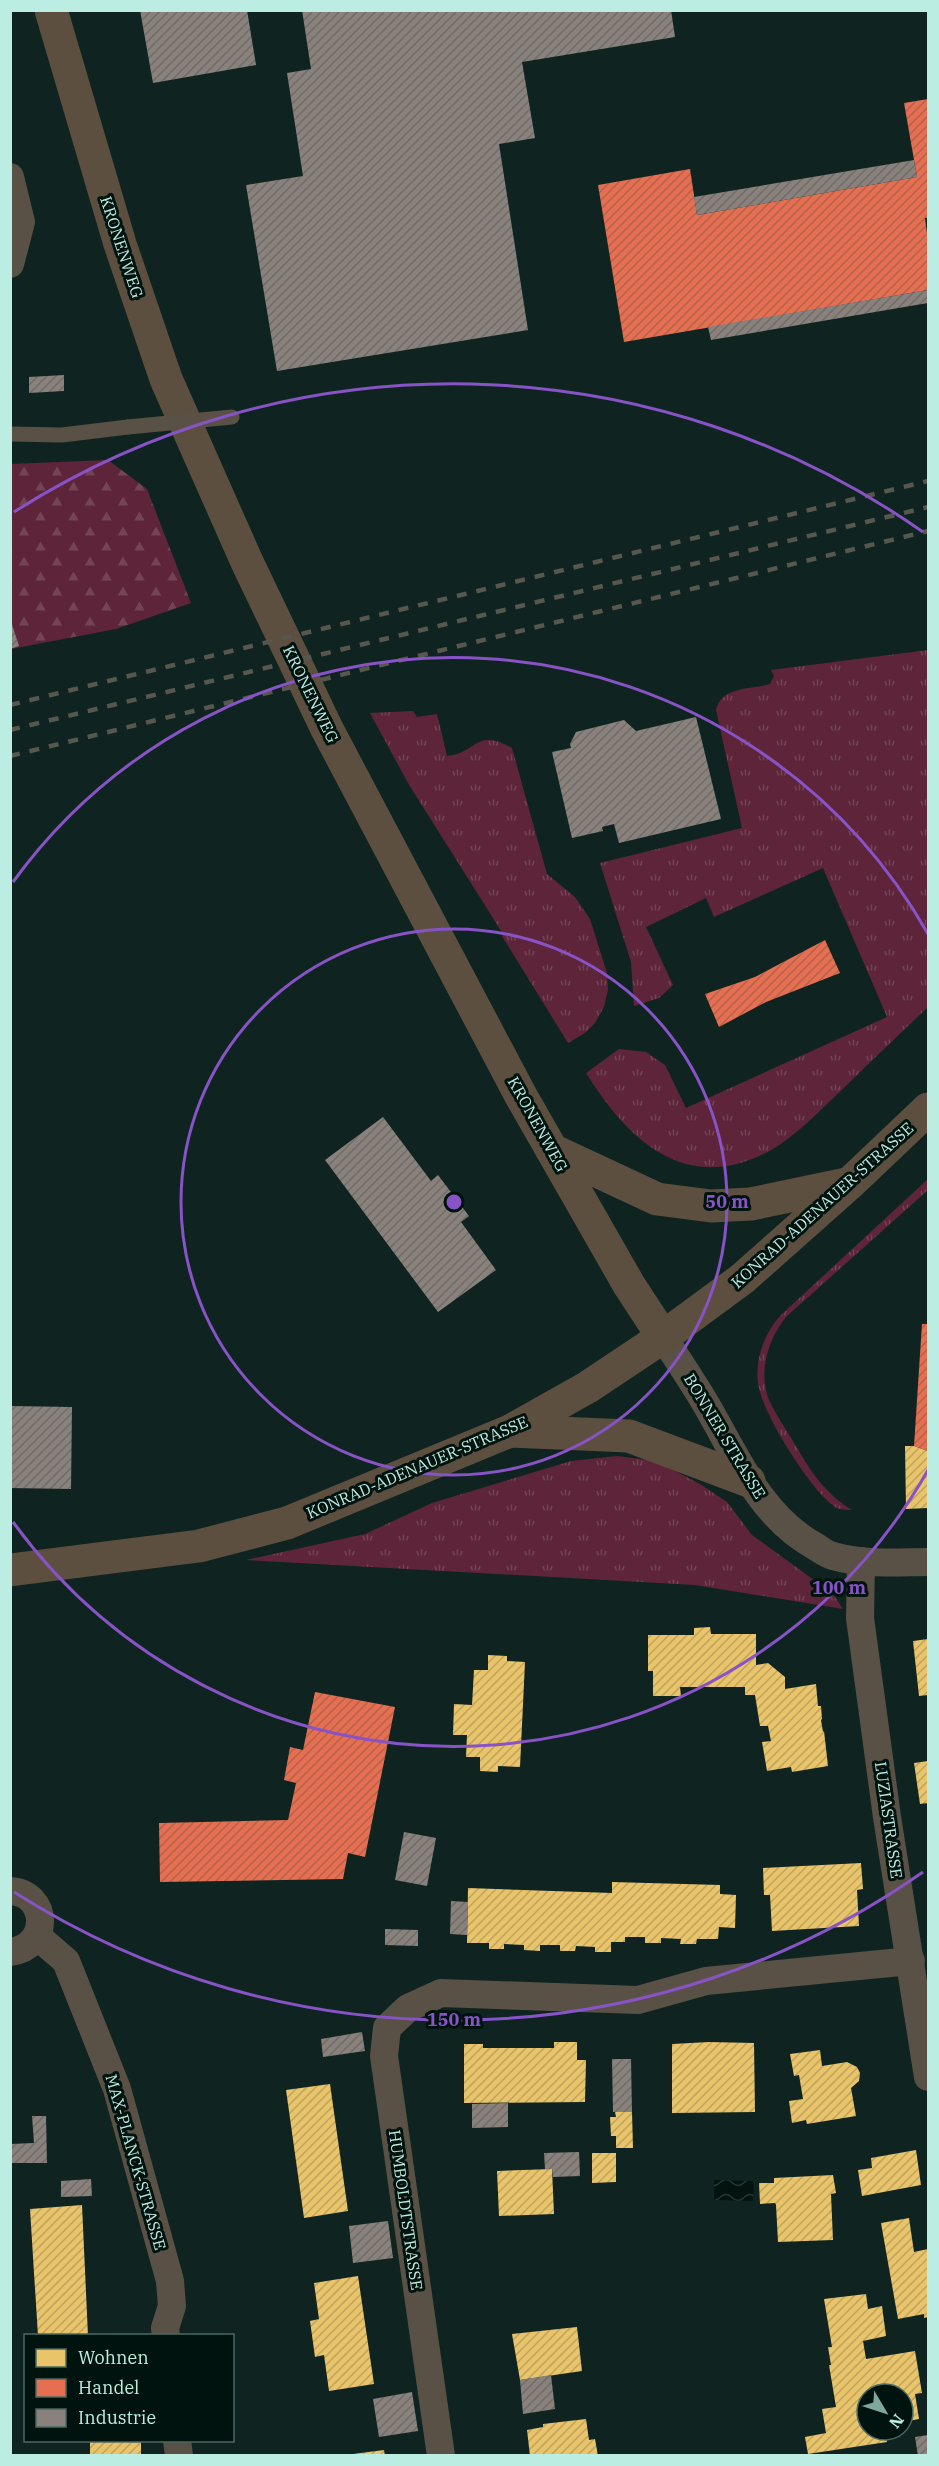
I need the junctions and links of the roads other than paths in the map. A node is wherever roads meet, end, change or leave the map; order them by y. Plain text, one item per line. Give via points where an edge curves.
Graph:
1 (51, 10) edge
2 (10, 177) edge
3 (10, 264) edge
4 (232, 417) dead end
5 (10, 434) edge
6 (928, 1109) edge
7 (552, 1150) junction
8 (849, 1184) junction
9 (663, 1337) junction
10 (510, 1431) junction
11 (749, 1481) junction
12 (861, 1562) junction
13 (928, 1562) edge
14 (10, 1570) edge
15 (12, 1885) edge
16 (38, 1936) junction
17 (10, 1952) edge
18 (911, 1961) junction
19 (928, 2077) edge
20 (166, 2334) edge
21 (441, 2456) edge

1 - 7 main road, KRONENWEG via 165,380 327,729
2 - 3 street via 21,222
4 - 5 lane, bridge via 62,435
6 - 8 main road, KONRAD-ADENAUER-STRASSE
7 - 8 main road via 657,1199 700,1204 751,1204
7 - 9 main road, KRONENWEG
8 - 9 main road, KONRAD-ADENAUER-STRASSE via 757,1267
9 - 10 main road, KONRAD-ADENAUER-STRASSE via 588,1387
9 - 11 street, BONNER STRASSE
10 - 11 main road via 629,1436
10 - 14 main road, KONRAD-ADENAUER-STRASSE via 287,1523 199,1546
11 - 12 street, BONNER STRASSE via 768,1507 803,1539 831,1556
12 - 13 street, BONNER STRASSE
12 - 18 street, LUZIASTRASSE via 860,1618
15 - 16 street via 37,1907 41,1921
16 - 17 street via 30,1945
16 - 20 street, MAX-PLANCK-STRASSE via 66,1961 117,2089 170,2281 172,2306
18 - 19 street, LUZIASTRASSE
18 - 21 street, HUMBOLDTSTRASSE via 706,1981 638,2000 441,1993 408,2008 387,2028 384,2056

